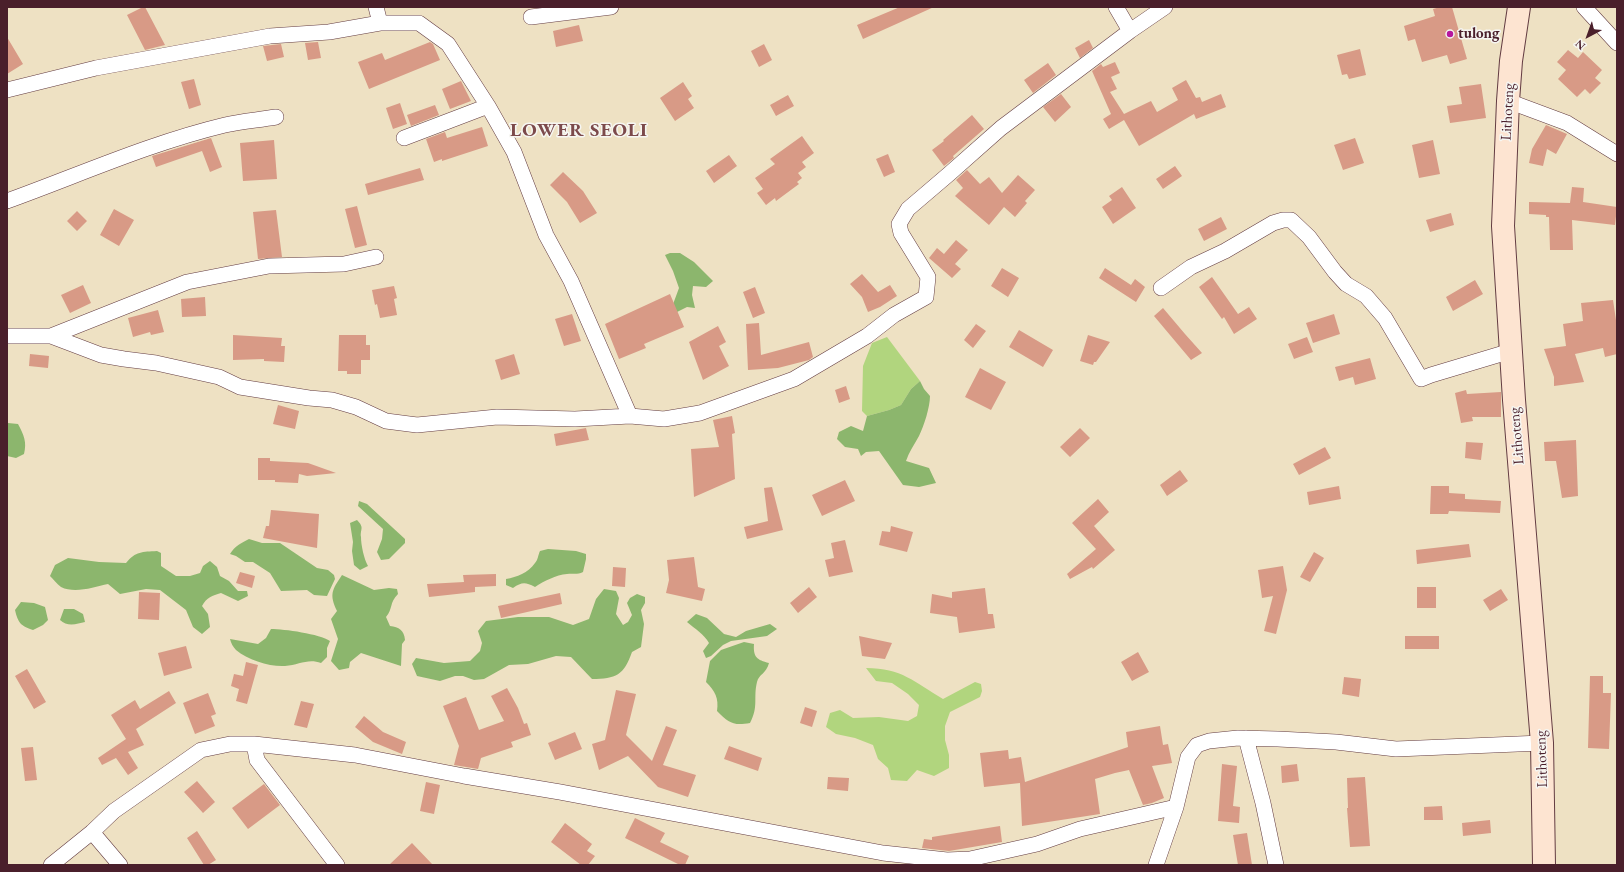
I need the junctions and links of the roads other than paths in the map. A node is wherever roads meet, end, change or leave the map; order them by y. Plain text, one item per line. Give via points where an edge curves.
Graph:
1 (376, 7) edge
2 (611, 7) edge
3 (1116, 7) edge
4 (1165, 7) edge
5 (1519, 7) edge
6 (1584, 7) edge
7 (531, 17) dead end
8 (380, 23) junction
9 (1130, 31) junction
10 (1617, 43) edge
11 (7, 90) edge
12 (1508, 101) junction
13 (488, 106) junction
14 (276, 117) dead end
15 (404, 138) dead end
16 (1617, 154) edge
17 (7, 201) edge
18 (376, 257) dead end
19 (1161, 288) dead end
20 (7, 336) edge
21 (51, 336) junction
22 (1511, 351) junction
23 (630, 416) junction
24 (1246, 738) junction
25 (1542, 743) junction
26 (254, 744) junction
27 (1176, 806) junction
28 (92, 832) junction
29 (51, 865) edge
30 (120, 865) edge
31 (336, 865) edge
32 (1156, 865) edge
33 (1276, 865) edge
34 (1545, 865) edge

1 - 8 street
2 - 7 street
3 - 9 street
4 - 9 street
5 - 12 main road, Lithoteng
6 - 10 street
8 - 11 street via 329,32 270,36 96,68
8 - 13 street via 419,23 448,44
9 - 23 street via 1001,128 908,209 899,224 901,233 928,277 926,297 894,315 867,336 794,378 700,413 664,418
12 - 16 street via 1567,123
12 - 22 main road, Lithoteng via 1504,226
13 - 15 street
13 - 23 street via 514,152 546,235 571,281
14 - 17 street via 227,124 188,135
18 - 21 street via 344,264 269,266 187,282
19 - 22 street via 1191,267 1225,251 1273,222 1291,220 1309,237 1346,284 1366,296 1385,318 1421,379
20 - 21 street
21 - 23 street via 100,355 156,362 219,377 240,387 332,400 356,407 386,421 417,425 497,417 575,419
22 - 25 main road, Lithoteng
24 - 25 street via 1336,742 1396,749
24 - 27 street via 1209,741 1198,745 1188,757
24 - 33 street
25 - 34 main road, Lithoteng
26 - 27 street via 355,755 883,853 947,860 970,858 1038,844 1080,828
26 - 28 street via 230,744 201,750 114,811
26 - 31 street via 257,760
27 - 32 street
28 - 29 street
28 - 30 street

